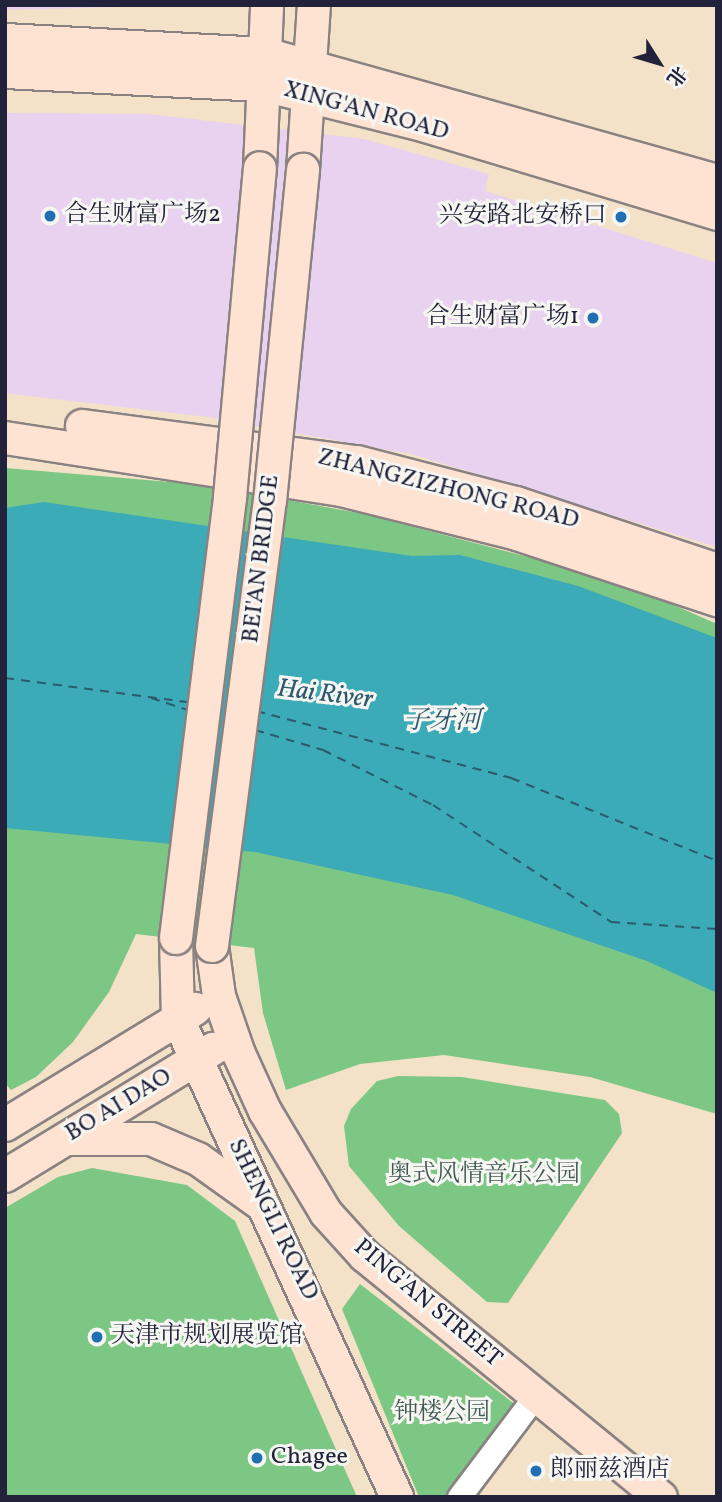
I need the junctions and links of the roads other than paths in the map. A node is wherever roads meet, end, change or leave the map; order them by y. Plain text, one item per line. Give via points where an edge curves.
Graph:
1 (267, 5) edge
2 (314, 5) edge
3 (5, 40) edge
4 (265, 54) junction
5 (311, 63) junction
6 (5, 72) edge
7 (263, 85) junction
8 (310, 95) junction
9 (717, 181) edge
10 (717, 214) edge
11 (5, 419) edge
12 (5, 438) edge
13 (717, 570) edge
14 (717, 600) edge
15 (176, 937) joint
16 (173, 979) junction
17 (208, 1043) junction
18 (137, 1046) junction
19 (5, 1125) edge
20 (60, 1141) junction
21 (5, 1176) edge
22 (262, 1205) junction
23 (536, 1395) junction
24 (397, 1497) edge
25 (459, 1497) edge
26 (661, 1497) edge

1 - 4 main road, BEI'AN BRIDGE
2 - 5 main road, BEI'AN BRIDGE
3 - 4 main road, XING'AN ROAD
4 - 5 main road, XING'AN ROAD
4 - 7 main road, BEI'AN BRIDGE
5 - 8 main road, BEI'AN BRIDGE
5 - 9 main road, XING'AN ROAD
6 - 7 main road, XING'AN ROAD
7 - 8 main road, XING'AN ROAD
7 - 15 main road, BEI'AN BRIDGE, bridge via 260,168 230,497
8 - 10 main road, XING'AN ROAD
8 - 17 main road, BEI'AN BRIDGE, bridge via 270,501 212,946 219,996
11 - 13 main road, ZHANGZIZHONG ROAD via 357,462 516,503
12 - 14 main road via 341,489 517,534
15 - 16 main road, SHENGLI ROAD
16 - 17 main road, SHENGLI ROAD
16 - 18 main road via 157,1021
17 - 18 main road
17 - 20 main road, BO AI DAO
17 - 22 main road, SHENGLI ROAD
17 - 23 main road, PING'AN STREET via 357,1248
18 - 19 main road, BO AI DAO
20 - 21 main road, BO AI DAO
20 - 22 main road via 95,1135 151,1139 198,1158
22 - 24 main road, SHENGLI ROAD via 303,1281
23 - 25 street
23 - 26 main road, PING'AN STREET

